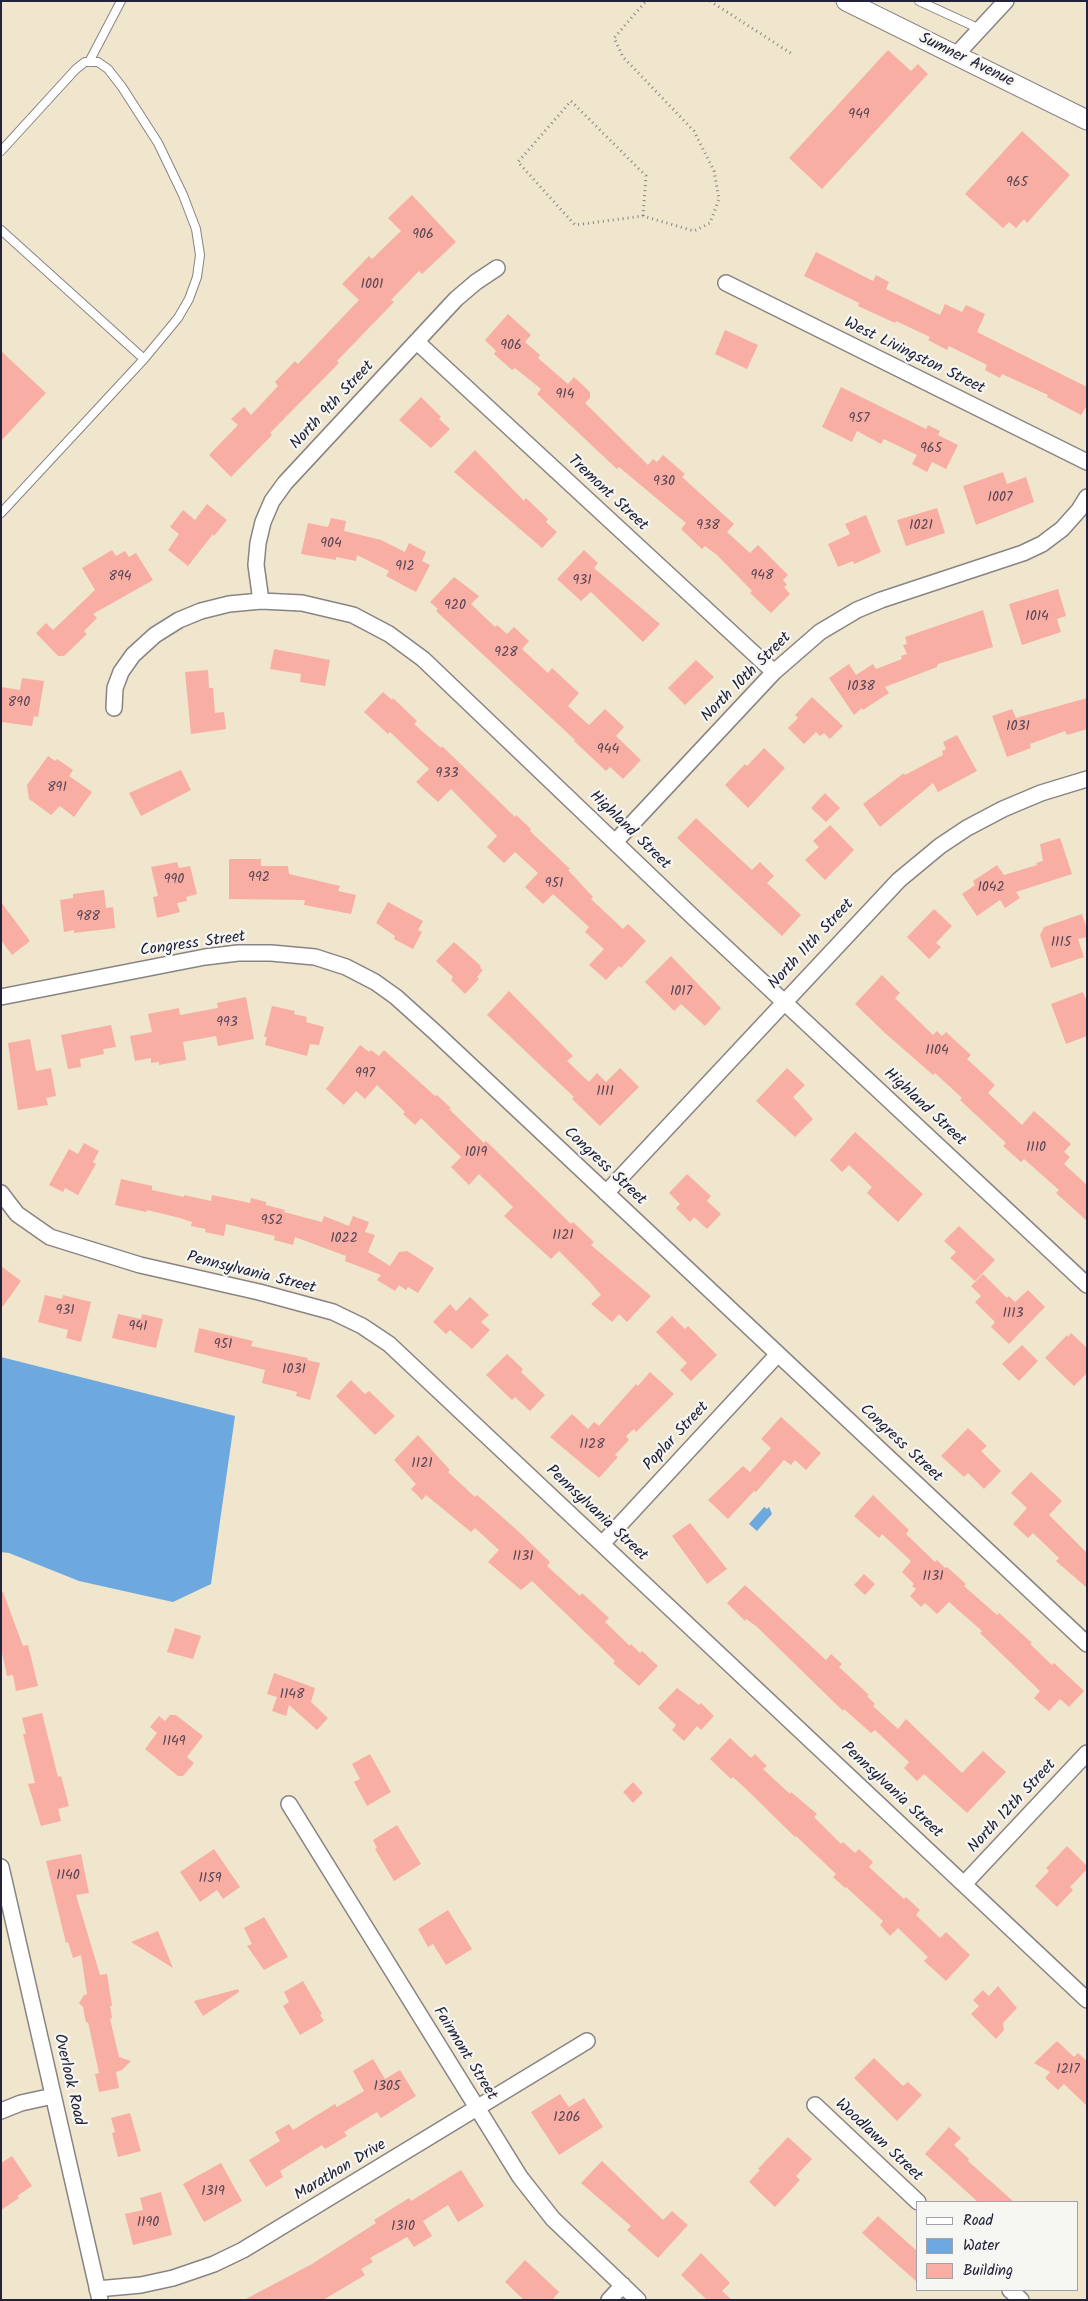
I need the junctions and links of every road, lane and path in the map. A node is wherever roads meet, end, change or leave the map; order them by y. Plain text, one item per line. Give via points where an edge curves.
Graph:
1 (121, 1) edge
2 (646, 1) edge
3 (710, 1) edge
4 (846, 1) edge
5 (919, 1) edge
6 (1006, 1) edge
7 (980, 29) junction
8 (792, 54) dead end
9 (955, 56) junction
10 (89, 62) junction
11 (1087, 120) edge
12 (1, 151) edge
13 (643, 216) junction
14 (1, 230) edge
15 (498, 268) dead end
16 (726, 284) dead end
17 (417, 342) junction
18 (144, 359) junction
19 (1087, 462) edge
20 (1087, 497) edge
21 (1, 513) edge
22 (261, 601) junction
23 (774, 672) junction
24 (114, 708) dead end
25 (1086, 781) edge
26 (615, 842) junction
27 (1, 997) edge
28 (784, 1001) junction
29 (1, 1193) edge
30 (606, 1193) junction
31 (1087, 1284) edge
32 (778, 1354) junction
33 (602, 1544) junction
34 (1087, 1644) edge
35 (1087, 1753) edge
36 (289, 1804) dead end
37 (1, 1867) edge
38 (964, 1884) junction
39 (1087, 2000) edge
40 (587, 2041) dead end
41 (53, 2096) junction
42 (815, 2106) dead end
43 (478, 2108) junction
44 (1, 2111) edge
45 (917, 2201) edge
46 (623, 2285) junction
47 (1011, 2291) edge
48 (99, 2294) edge
49 (609, 2300) edge
50 (638, 2300) edge
51 (1021, 2300) edge

1 - 10 lane
2 - 13 path via 614,38 623,57 694,131 714,171 719,199 710,223 694,230
3 - 8 path
4 - 9 street, Sumner Avenue
5 - 7 lane
6 - 7 street
7 - 9 street
9 - 11 street, Sumner Avenue
10 - 12 lane via 76,69
10 - 18 lane via 98,62 108,69 158,143 196,229 200,255 197,278 189,299 178,318
13 - 13 path via 575,225 518,162 571,100 646,176
14 - 18 lane
15 - 17 street, North 9th Street via 456,299
16 - 19 street, West Livingston Street
17 - 22 street, North 9th Street via 285,483 272,501 258,543 256,566
17 - 23 street, Tremont Street
18 - 21 lane
20 - 23 street, North 10th Street via 1062,529 1042,544 857,610 820,632
22 - 24 street, Highland Street via 201,611 155,635 133,655 121,672 115,688
22 - 26 street, Highland Street via 302,603 353,614 390,634 423,659
23 - 26 street, North 10th Street
25 - 28 street, North 11th Street via 1041,793 1003,809 940,846 899,880
26 - 28 street, Highland Street
27 - 30 street, Congress Street via 238,953 315,957 346,967 396,997
28 - 30 street, North 11th Street
28 - 31 street, Highland Street
29 - 33 street, Pennsylvania Street via 17,1214 50,1237 140,1265 333,1312 362,1326 407,1360
30 - 32 street, Congress Street
32 - 33 street, Poplar Street
32 - 34 street, Congress Street
33 - 38 street, Pennsylvania Street
35 - 38 street, North 12th Street
36 - 43 street, Fairmont Street
37 - 41 street, Overlook Road
38 - 39 street, Pennsylvania Street
40 - 43 street, Marathon Drive
41 - 44 street
41 - 48 street, Overlook Road
42 - 45 street, Woodlawn Street
43 - 46 street, Fairmont Street via 520,2177 553,2218
43 - 48 street, Marathon Drive via 244,2250 173,2278
46 - 49 street
46 - 50 street, Fairmont Street
47 - 51 street

